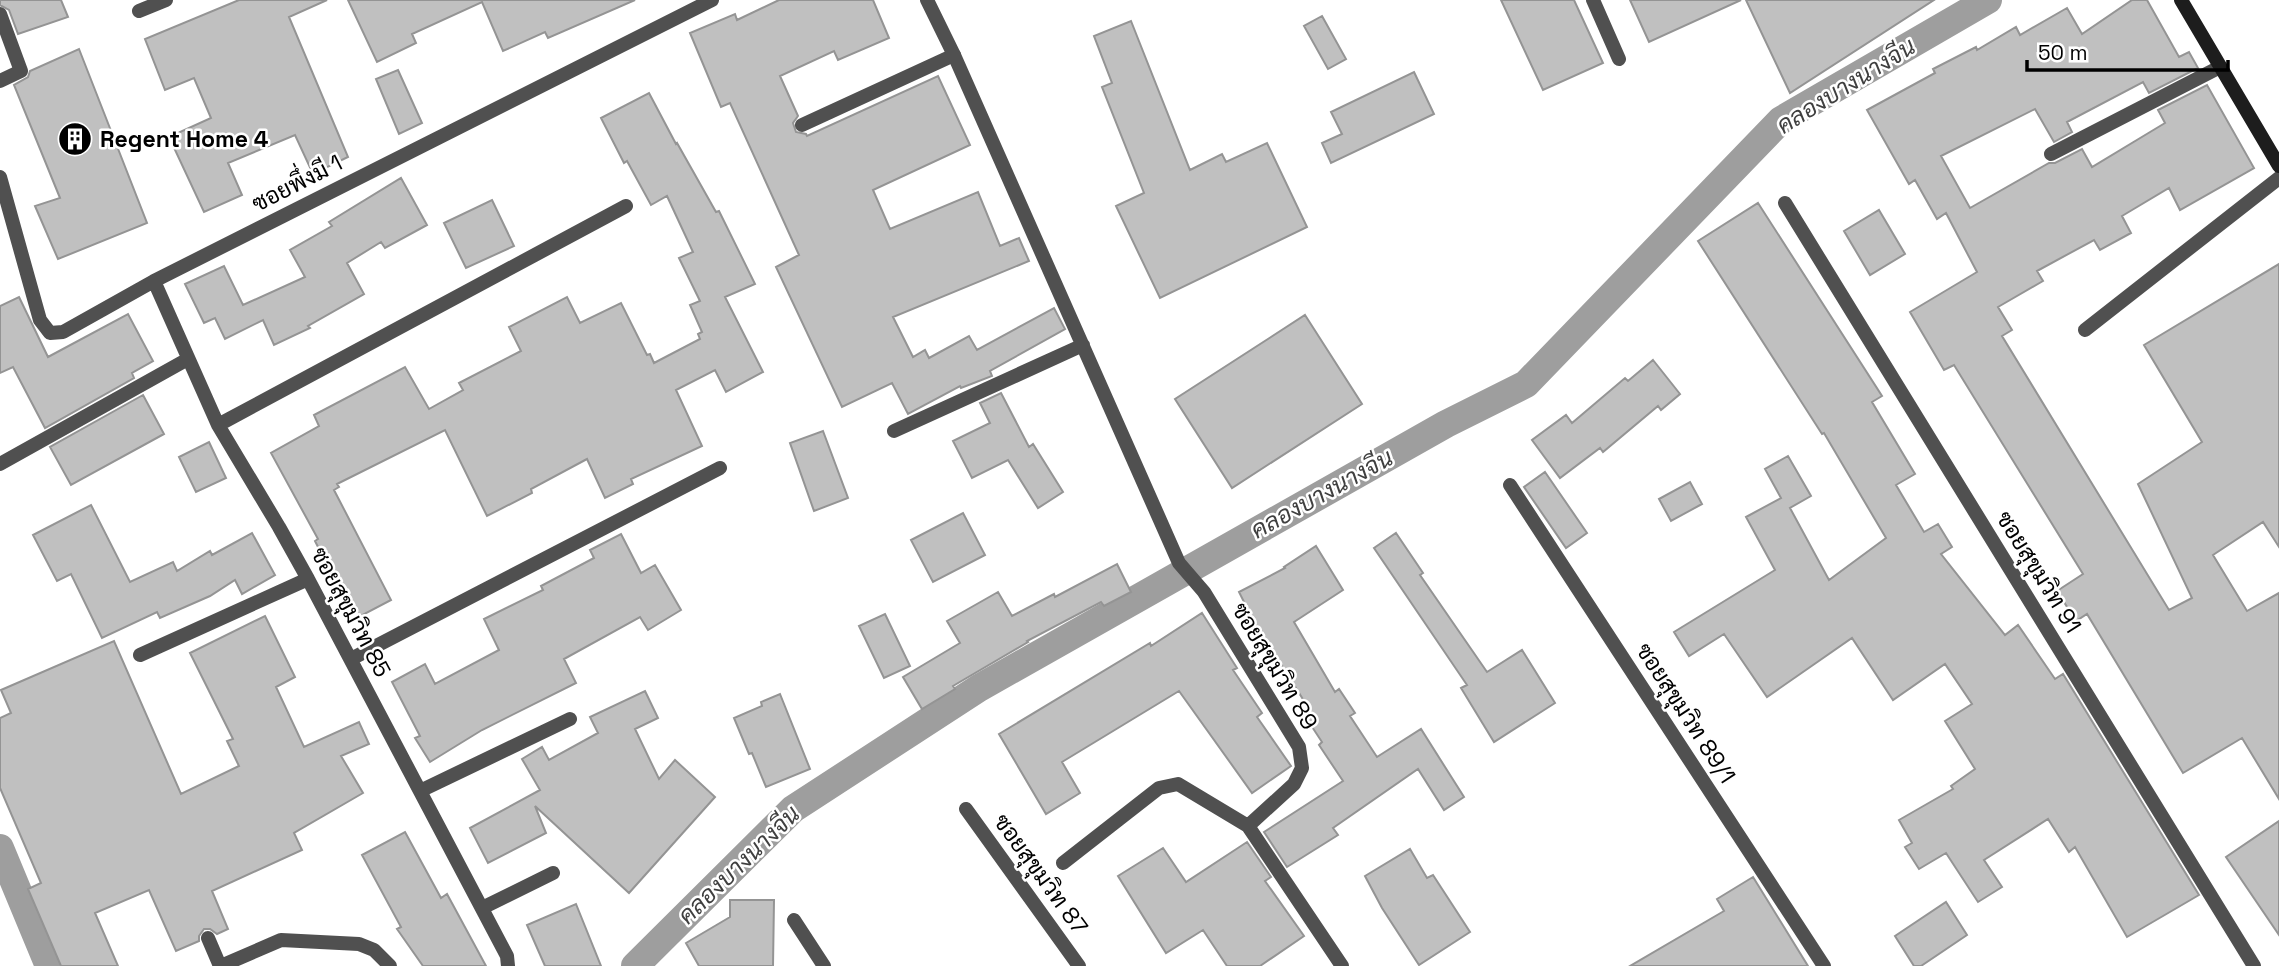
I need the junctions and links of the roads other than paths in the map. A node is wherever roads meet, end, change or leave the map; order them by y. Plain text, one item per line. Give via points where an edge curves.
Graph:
1 (166, 0) edge
2 (712, 0) edge
3 (927, 0) edge
4 (1592, 0) edge
5 (2181, 0) edge
6 (139, 11) dead end
7 (0, 14) edge
8 (954, 54) junction
9 (1619, 59) dead end
10 (2220, 66) junction
11 (0, 81) edge
12 (803, 125) dead end
13 (2051, 154) dead end
14 (2279, 166) edge
15 (0, 177) edge
16 (2279, 178) edge
17 (1785, 203) dead end
18 (625, 206) dead end
19 (154, 281) junction
20 (2085, 330) dead end
21 (1083, 345) junction
22 (188, 359) junction
23 (218, 425) junction
24 (894, 430) dead end
25 (0, 464) edge
26 (720, 468) dead end
27 (1510, 485) dead end
28 (308, 579) junction
29 (140, 656) dead end
30 (351, 659) junction
31 (570, 719) dead end
32 (420, 791) junction
33 (966, 809) dead end
34 (1248, 826) junction
35 (1063, 863) dead end
36 (553, 873) dead end
37 (482, 908) junction
38 (794, 920) dead end
39 (208, 938) dead end
40 (220, 966) edge
41 (390, 966) edge
42 (508, 966) edge
43 (824, 966) edge
44 (1079, 966) edge
45 (1342, 966) edge
46 (1824, 966) edge
47 (2254, 966) edge

1 - 6 street
2 - 19 street, ซอยพึ่งมี 1
3 - 8 street, ซอยสุขุมวิท 89
4 - 9 street
5 - 10 street
7 - 11 street via 21,71
8 - 12 street
8 - 21 street, ซอยสุขุมวิท 89
10 - 13 street
10 - 14 street
15 - 19 street, ซอยพึ่งมี 1 via 40,320 50,333 63,332
16 - 20 street
17 - 47 street, ซอยสุขุมวิท 91
18 - 23 street
19 - 22 street, ซอยสุขุมวิท 85
21 - 24 street
21 - 34 street, ซอยสุขุมวิท 89 via 1179,563 1204,592 1299,747 1302,768 1294,784
22 - 23 street, ซอยสุขุมวิท 85
22 - 25 street
23 - 28 street, ซอยสุขุมวิท 85
26 - 30 street
27 - 46 street, ซอยสุขุมวิท 89/1
28 - 29 street
28 - 30 street, ซอยสุขุมวิท 85
30 - 32 street, ซอยสุขุมวิท 85
31 - 32 street
32 - 37 street, ซอยสุขุมวิท 85
33 - 44 street, ซอยสุขุมวิท 87
34 - 35 street via 1178,784 1167,785
34 - 45 street
36 - 37 street
37 - 42 street, ซอยสุขุมวิท 85
38 - 43 street
39 - 40 street
40 - 41 street via 281,940 359,944 374,950

